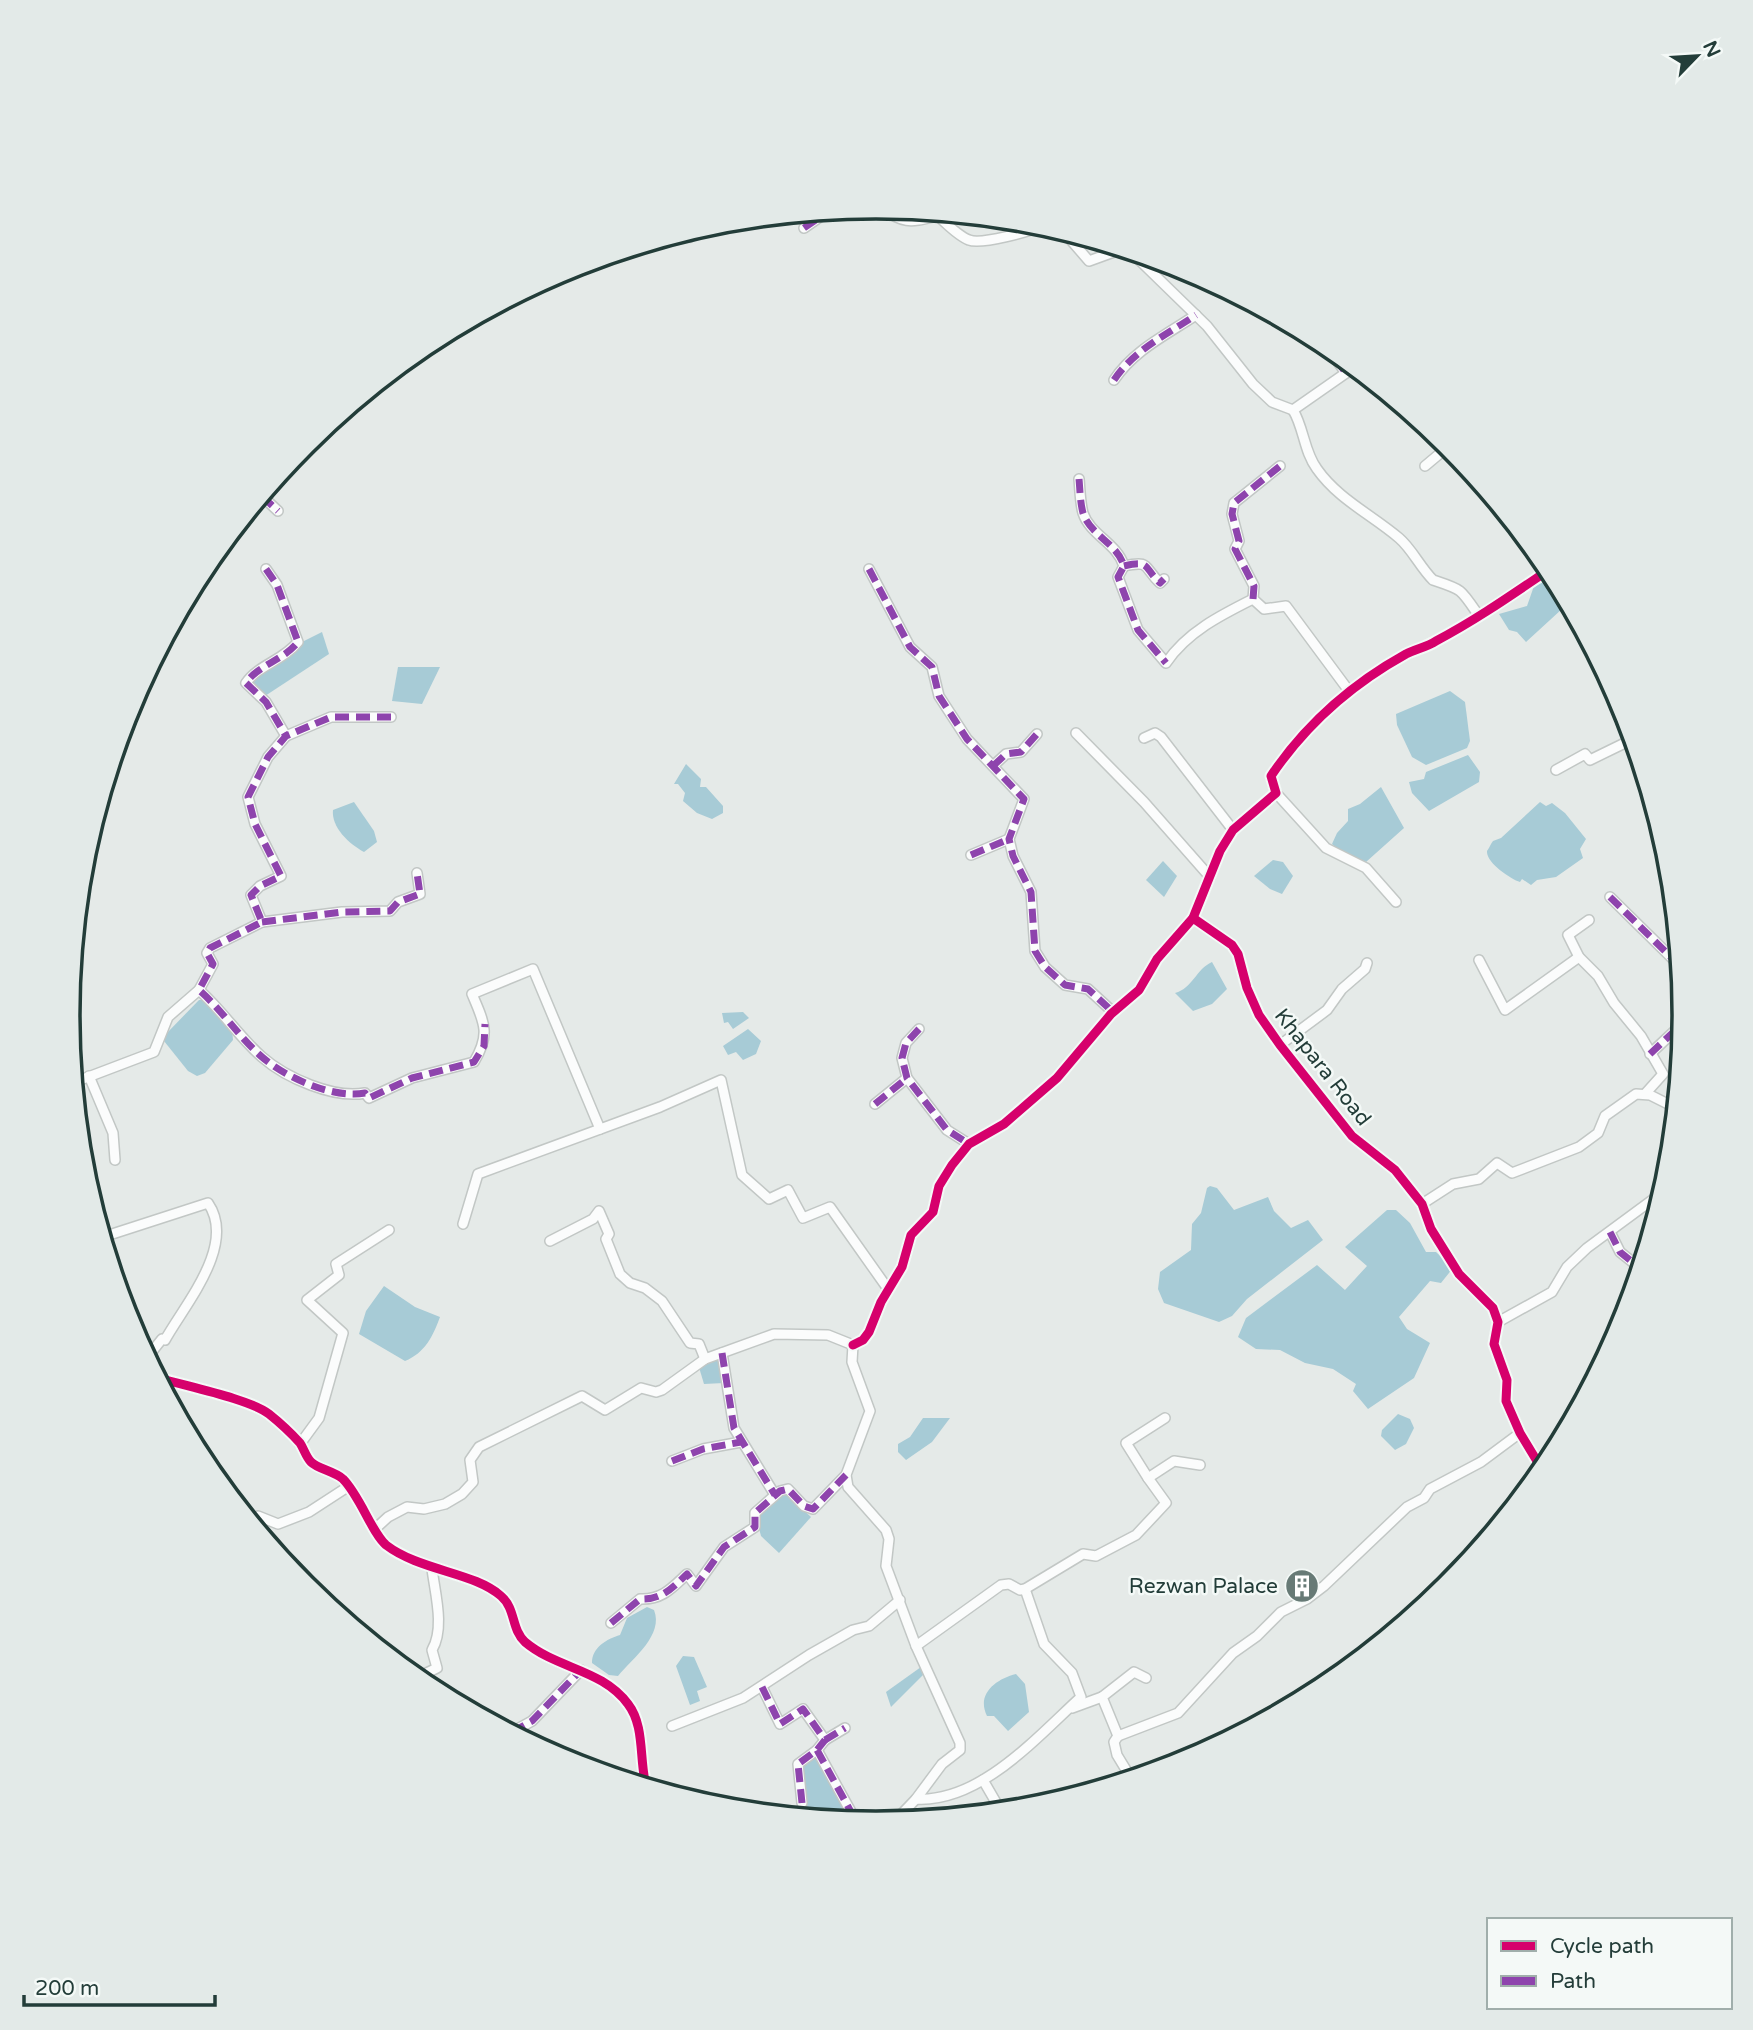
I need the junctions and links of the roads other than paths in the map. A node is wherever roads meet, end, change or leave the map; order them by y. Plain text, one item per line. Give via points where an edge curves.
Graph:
1 (898, 220) edge
2 (919, 221) edge
3 (812, 222) edge
4 (946, 223) edge
5 (804, 228) dead end
6 (1023, 233) edge
7 (1074, 244) edge
8 (1109, 254) edge
9 (1146, 266) edge
10 (1196, 315) junction
11 (1346, 373) edge
12 (1114, 380) dead end
13 (1293, 410) junction
14 (1440, 453) edge
15 (1280, 466) dead end
16 (1425, 467) dead end
17 (1079, 479) dead end
18 (268, 502) edge
19 (278, 511) dead end
20 (1124, 566) junction
21 (265, 569) dead end
22 (869, 569) dead end
23 (1540, 576) edge
24 (1164, 579) dead end
25 (1253, 599) junction
26 (1479, 616) junction
27 (1349, 691) junction
28 (391, 717) dead end
29 (1076, 733) dead end
30 (1037, 734) dead end
31 (286, 736) junction
32 (1144, 738) dead end
33 (1624, 743) edge
34 (993, 766) junction
35 (1556, 770) dead end
36 (1276, 793) junction
37 (1233, 830) junction
38 (1009, 839) junction
39 (971, 855) dead end
40 (417, 873) dead end
41 (1210, 877) junction
42 (1610, 897) dead end
43 (1396, 902) dead end
44 (1193, 918) junction
45 (1589, 920) dead end
46 (262, 922) junction
47 (1579, 957) junction
48 (1670, 957) edge
49 (1479, 960) dead end
50 (1367, 962) dead end
51 (199, 990) junction
52 (1113, 1012) junction
53 (919, 1030) dead end
54 (1672, 1034) edge
55 (1280, 1045) junction
56 (1650, 1054) junction
57 (89, 1076) junction
58 (907, 1078) junction
59 (83, 1079) edge
60 (1645, 1094) junction
61 (875, 1104) dead end
62 (1667, 1104) edge
63 (600, 1129) junction
64 (969, 1144) junction
65 (115, 1160) dead end
66 (1649, 1202) edge
67 (1422, 1204) junction
68 (463, 1224) dead end
69 (388, 1230) dead end
70 (1610, 1232) junction
71 (112, 1233) edge
72 (550, 1241) dead end
73 (1633, 1262) edge
74 (888, 1289) junction
75 (1498, 1322) junction
76 (853, 1345) junction
77 (154, 1349) edge
78 (722, 1353) junction
79 (705, 1359) junction
80 (171, 1382) edge
81 (1166, 1418) dead end
82 (1520, 1433) junction
83 (741, 1442) junction
84 (300, 1444) junction
85 (1536, 1460) edge
86 (672, 1461) dead end
87 (1200, 1465) dead end
88 (846, 1475) junction
89 (1147, 1478) junction
90 (349, 1486) junction
91 (775, 1495) junction
92 (258, 1516) edge
93 (376, 1528) junction
94 (432, 1569) junction
95 (1025, 1589) junction
96 (900, 1600) junction
97 (611, 1623) dead end
98 (916, 1646) junction
99 (581, 1670) junction
100 (427, 1672) edge
101 (1146, 1678) dead end
102 (762, 1687) junction
103 (1102, 1697) junction
104 (1067, 1710) junction
105 (672, 1726) dead end
106 (521, 1727) edge
107 (845, 1728) dead end
108 (1118, 1736) junction
109 (825, 1740) junction
110 (817, 1750) junction
111 (1127, 1771) edge
112 (645, 1776) edge
113 (983, 1780) junction
114 (916, 1799) junction
115 (996, 1802) edge
116 (802, 1803) dead end
117 (850, 1810) edge
118 (906, 1810) edge

1 - 2 street
3 - 5 street
4 - 6 street via 967,240 977,242
7 - 8 street via 1089,261
9 - 10 street
10 - 12 street via 1144,349
10 - 13 street via 1253,384 1272,402
11 - 13 street
13 - 26 street via 1324,480 1398,537 1433,580 1462,590
14 - 16 street
15 - 25 street via 1234,503 1239,541 1235,550 1254,586
17 - 20 street via 1083,514 1119,552
18 - 19 street
20 - 24 street via 1139,562 1147,565 1160,583
20 - 25 street via 1118,578 1138,630 1166,663 1189,637
21 - 31 street via 277,585 298,642 246,683 266,702
22 - 34 street via 910,647 932,667 939,696 967,739
23 - 26 street
25 - 27 street via 1264,609 1286,606
26 - 27 street
27 - 36 street via 1323,713 1281,762 1272,776
28 - 31 street via 331,717
29 - 41 street
30 - 34 street via 1021,752 1006,754
31 - 46 street via 268,757 248,797 281,876 251,895
32 - 37 street via 1155,733 1161,737
33 - 35 street via 1590,760 1586,754
34 - 38 street via 1024,799
36 - 37 street
36 - 43 street via 1326,848 1366,868
37 - 41 street
38 - 39 street
38 - 52 street via 1031,892 1035,951 1065,985 1088,989
40 - 46 street via 420,894 398,902 390,911
41 - 44 street
42 - 48 street
44 - 52 street via 1157,959 1139,990
44 - 55 street, Khapara Road via 1224,938 1238,954 1259,1015
45 - 47 street via 1568,935
46 - 51 street via 210,948 207,953 213,964
47 - 49 street via 1505,1010
47 - 56 street via 1642,1036
50 - 55 street via 1327,1010
51 - 57 street via 168,1017 154,1052
51 - 63 street via 262,1057 306,1083 350,1096 365,1093 369,1098 412,1077 474,1062 484,1046 485,1024 472,994 533,969
52 - 64 street via 1057,1078 1004,1124
53 - 58 street via 906,1043 902,1058
54 - 56 street
55 - 67 street, Khapara Road via 1352,1136 1395,1170
56 - 60 street via 1663,1077
57 - 59 street
57 - 65 street via 113,1133
58 - 61 street
58 - 64 street via 947,1130
60 - 62 street
60 - 67 street via 1626,1098 1605,1116 1598,1133 1580,1147 1512,1173 1497,1163 1479,1179 1453,1184
63 - 68 street via 478,1174
63 - 74 street via 721,1080 743,1175 769,1199 788,1190 803,1218 831,1207
64 - 74 street via 939,1186 933,1212 911,1235 902,1267
66 - 70 street
67 - 75 street, Khapara Road via 1431,1229 1459,1274 1493,1308
69 - 84 street via 336,1264 339,1275 307,1300 343,1333 319,1418
70 - 73 street via 1620,1252
70 - 75 street via 1567,1267 1552,1292
71 - 77 street via 208,1203 212,1208 216,1233 212,1265 165,1340
72 - 79 street via 599,1212 620,1275 662,1301 691,1343 699,1344
74 - 76 street via 863,1340
75 - 82 street via 1494,1344 1507,1380 1506,1401
76 - 78 street via 828,1335 774,1335
76 - 88 street via 852,1362 870,1411
78 - 79 street
78 - 83 street via 734,1428
79 - 93 street via 662,1390 641,1388 606,1410 582,1396 507,1432 479,1447 471,1457 473,1482 462,1494 433,1508 407,1507
80 - 84 street via 266,1412
81 - 89 street via 1126,1443
82 - 85 street
82 - 108 street via 1407,1507 1324,1586 1281,1612 1233,1653 1178,1713
83 - 86 street
83 - 91 street
84 - 90 street via 311,1463 341,1477
87 - 89 street via 1174,1461
88 - 91 street via 813,1509 788,1489
88 - 96 street via 848,1487 886,1530 886,1566
89 - 95 street via 1166,1503 1152,1521 1136,1535 1096,1556 1083,1554
90 - 92 street via 278,1524
90 - 93 street
91 - 97 street via 755,1513 755,1527 724,1547 696,1586 687,1574 663,1596 640,1599
93 - 94 street via 384,1543
94 - 99 street via 501,1596 523,1640 558,1664
94 - 100 street via 438,1610 432,1650 436,1668
95 - 98 street via 1001,1585
95 - 104 street via 1044,1644 1072,1673 1081,1697
96 - 98 street
96 - 102 street via 869,1626 809,1655
98 - 114 street via 960,1743 960,1750 942,1764
99 - 106 street
99 - 112 street via 607,1684 630,1707 640,1735
101 - 103 street via 1134,1672
102 - 105 street
102 - 109 street via 780,1724 803,1709
103 - 104 street
103 - 108 street
104 - 113 street
107 - 109 street
108 - 111 street via 1114,1742 1117,1755
109 - 110 street
110 - 116 street via 798,1764
110 - 117 street
113 - 114 street via 933,1800
113 - 115 street
114 - 118 street

